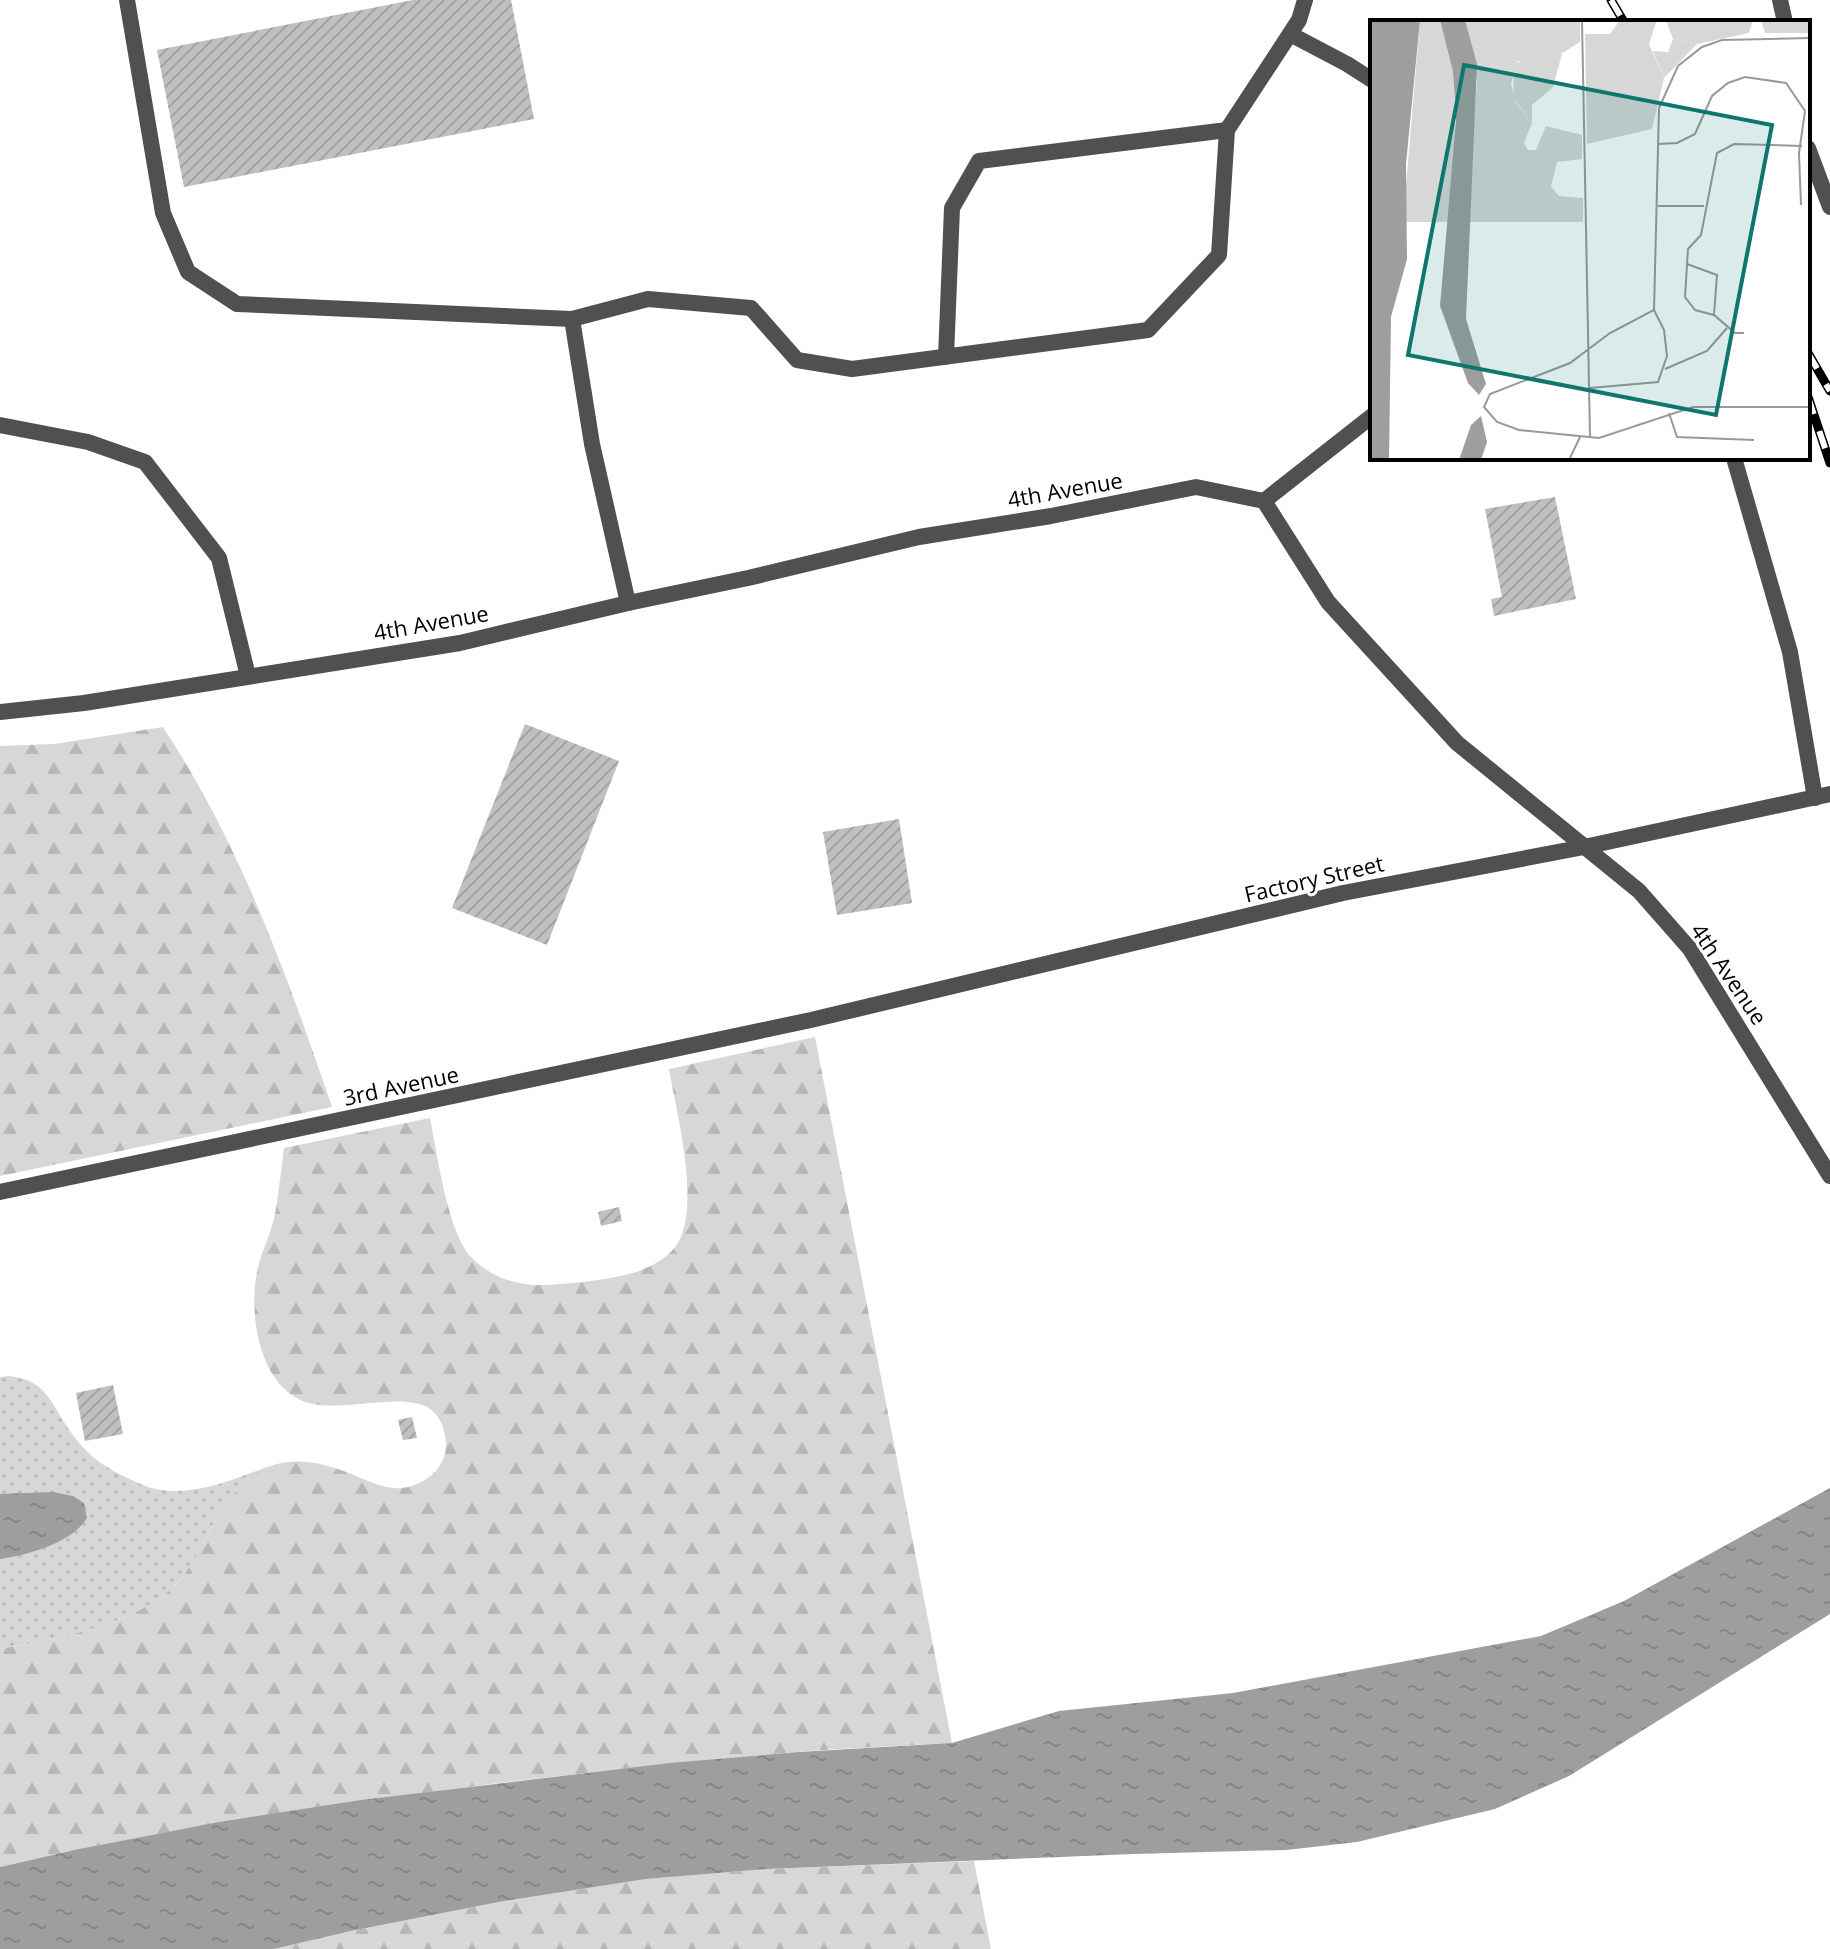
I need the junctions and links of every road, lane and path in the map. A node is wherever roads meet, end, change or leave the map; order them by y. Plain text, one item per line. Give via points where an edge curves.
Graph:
1 (127, 0) edge
2 (1305, 0) edge
3 (1780, 0) edge
4 (1785, 20) edge
5 (1290, 34) junction
6 (1370, 79) edge
7 (1227, 130) junction
8 (1810, 153) edge
9 (1830, 207) edge
10 (572, 319) junction
11 (946, 357) junction
12 (1370, 418) edge
13 (0, 425) edge
14 (1735, 460) edge
15 (1264, 501) junction
16 (628, 603) junction
17 (248, 676) junction
18 (0, 712) edge
19 (1822, 796) edge
20 (1584, 847) junction
21 (811, 1020) joint
22 (1830, 1176) edge
23 (0, 1192) edge

1 - 10 street via 163,213 188,272 237,304
2 - 5 street
3 - 4 street
5 - 6 street
5 - 7 street
7 - 11 street via 1219,255 1148,330
7 - 11 street via 979,161 952,208
8 - 9 street
10 - 11 street via 648,299 751,308 797,360 852,369
10 - 16 street via 592,444
12 - 15 street
13 - 17 street via 88,442 145,462 219,558
14 - 19 street via 1790,652
15 - 16 street, 4th Avenue via 1196,487 919,537
15 - 20 street, 4th Avenue via 1328,602 1457,743
16 - 17 street, 4th Avenue via 460,643
17 - 18 street, 4th Avenue
19 - 20 street, Factory Street
20 - 21 street, Factory Street via 1343,893
20 - 22 street, 4th Avenue via 1639,891 1690,949
21 - 23 street, 3rd Avenue

